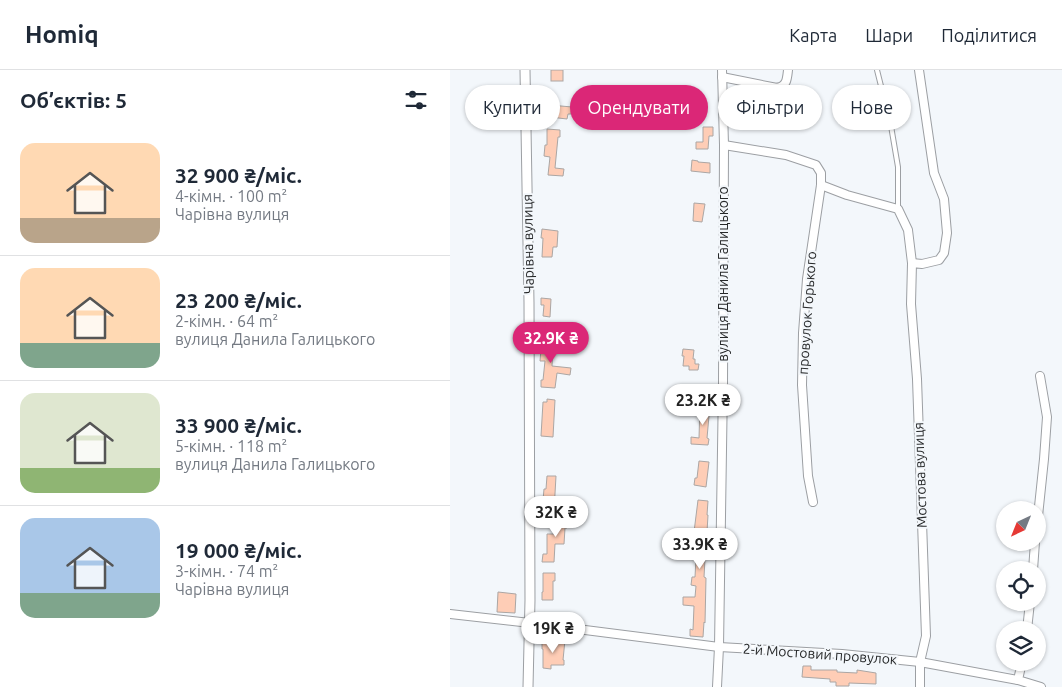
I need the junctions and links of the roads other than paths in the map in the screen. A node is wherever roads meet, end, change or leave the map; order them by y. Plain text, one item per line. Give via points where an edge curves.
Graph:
1 (525, 70) edge
2 (788, 70) edge
3 (877, 70) edge
4 (919, 70) edge
5 (722, 74) edge
6 (724, 145) junction
7 (821, 185) junction
8 (898, 209) junction
9 (912, 263) junction
10 (1040, 376) dead end
11 (1040, 501) edge
12 (813, 502) dead end
13 (450, 614) edge
14 (530, 623) junction
15 (719, 647) junction
16 (920, 662) junction
17 (1020, 671) edge
18 (1018, 680) junction
19 (528, 687) edge
20 (717, 687) edge
21 (920, 687) edge
22 (1041, 687) edge

1 - 14 street, Чарівна вулиця
2 - 5 street via 785,84 777,88
3 - 8 lane, Мостова вулиця via 898,168
4 - 9 street via 934,173 944,199 947,233 944,253 939,260
5 - 6 street, вулиця Данила Галицького
6 - 7 street via 786,155 816,165 821,173
6 - 15 street, вулиця Данила Галицького
7 - 8 street
7 - 12 street, провулок Горького via 807,279 803,333 802,386 808,476
8 - 9 street, Мостова вулиця via 908,230
9 - 16 street, Мостова вулиця via 911,304 917,379 926,636
10 - 11 street via 1047,418
13 - 14 street, 2-й Мостовий провулок
14 - 15 street, 2-й Мостовий провулок
14 - 19 street, Чарівна вулиця
15 - 16 street, 2-й Мостовий провулок
15 - 20 street, вулиця Данила Галицького
16 - 18 street, 2-й Мостовий провулок
16 - 21 street, Мостова вулиця
17 - 18 street
18 - 22 street, 2-й Мостовий провулок

